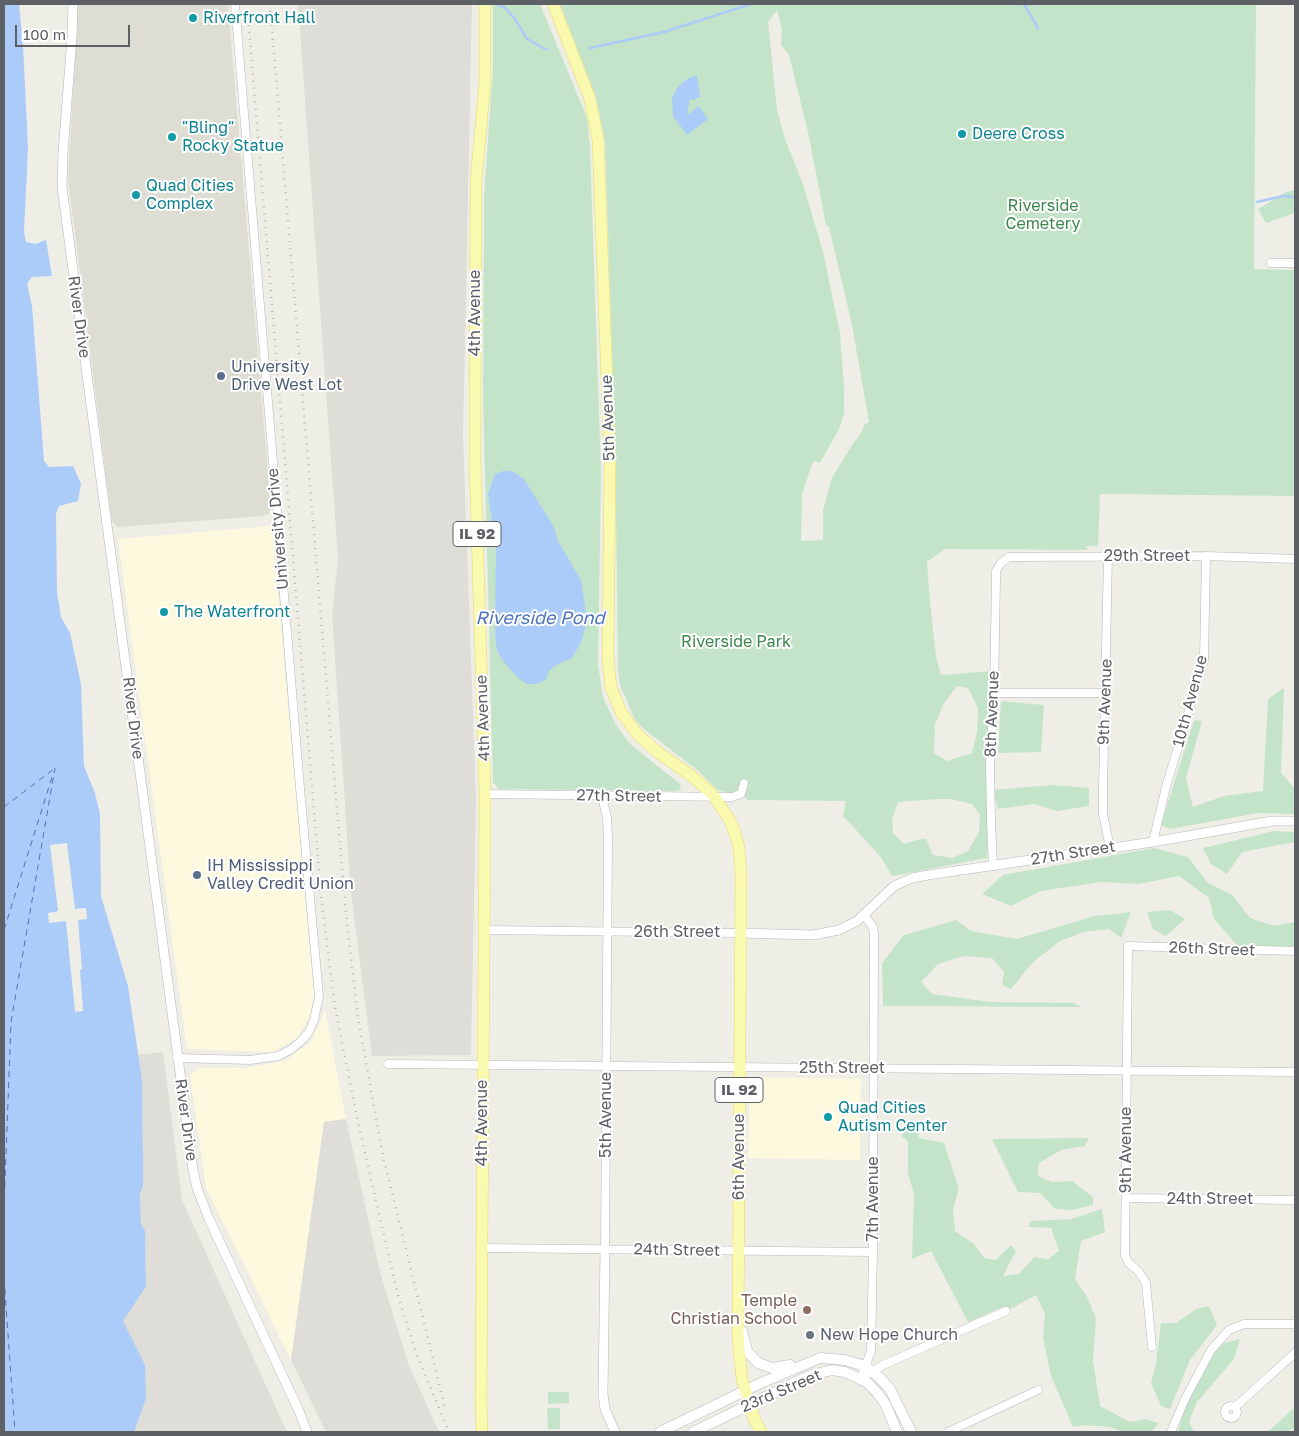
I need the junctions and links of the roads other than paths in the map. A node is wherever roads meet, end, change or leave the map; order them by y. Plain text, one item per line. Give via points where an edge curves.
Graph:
1 (73, 4) edge
2 (235, 4) edge
3 (485, 4) edge
4 (553, 4) edge
5 (1270, 263) dead end
6 (1295, 264) edge
7 (1108, 556) junction
8 (1206, 556) junction
9 (1295, 558) edge
10 (1001, 563) joint
11 (994, 693) junction
12 (1106, 693) junction
13 (744, 783) dead end
14 (485, 794) junction
15 (602, 796) junction
16 (713, 796) junction
17 (1295, 821) edge
18 (1153, 842) junction
19 (1110, 848) junction
20 (993, 866) junction
21 (864, 915) junction
22 (484, 930) junction
23 (607, 931) junction
24 (740, 934) junction
25 (1128, 946) joint
26 (1295, 952) edge
27 (177, 1058) junction
28 (388, 1064) dead end
29 (483, 1064) junction
30 (606, 1066) junction
31 (740, 1067) junction
32 (873, 1068) junction
33 (1127, 1070) junction
34 (1295, 1072) edge
35 (1126, 1198) junction
36 (1295, 1200) edge
37 (482, 1248) junction
38 (605, 1249) junction
39 (738, 1250) junction
40 (872, 1252) junction
41 (738, 1296) junction
42 (1006, 1311) dead end
43 (1295, 1324) edge
44 (1152, 1347) dead end
45 (1295, 1353) edge
46 (820, 1358) junction
47 (869, 1369) junction
48 (861, 1378) junction
49 (1038, 1390) dead end
50 (746, 1391) junction
51 (750, 1404) junction
52 (1235, 1407) dead end
53 (299, 1411) junction
54 (307, 1432) edge
55 (314, 1432) edge
56 (482, 1432) edge
57 (615, 1432) edge
58 (660, 1432) edge
59 (693, 1432) edge
60 (761, 1432) edge
61 (897, 1432) edge
62 (911, 1432) edge
63 (948, 1432) edge
64 (1171, 1432) edge

1 - 27 street, River Drive via 62,187
2 - 27 street, University Drive via 319,996 308,1032 295,1046 278,1056 250,1060
3 - 14 main road, 4th Avenue / IL 92 via 485,83 476,190 475,462
4 - 16 main road, 5th Avenue / IL 92 via 589,96 598,138 610,461 608,657 611,687 622,712 638,735
5 - 6 street
7 - 8 street, 29th Street
7 - 10 street, 29th Street via 1009,557
7 - 12 street, 9th Avenue
8 - 9 street, 29th Street
8 - 18 street, 10th Avenue via 1204,660
10 - 11 street, 8th Avenue via 996,571
11 - 12 street
11 - 20 street, 8th Avenue via 990,793
12 - 19 street, 9th Avenue via 1103,789
13 - 16 street, 27th Street via 741,794 737,796
14 - 15 street, 27th Street
14 - 22 main road, 4th Avenue / IL 92
15 - 16 street, 27th Street
15 - 23 street, 5th Avenue via 607,828
16 - 24 main road, 6th Avenue / IL 92 via 729,819 739,847
17 - 18 street, 27th Street via 1272,821
18 - 19 street, 27th Street
19 - 20 street, 27th Street
20 - 21 street, 27th Street via 903,881 889,889
21 - 24 street, 26th Street via 839,930 813,935
21 - 32 street, 7th Avenue via 874,934
22 - 23 street, 26th Street
22 - 29 main road, 4th Avenue / IL 92
23 - 24 street, 26th Street
23 - 30 street, 5th Avenue
24 - 31 main road, 6th Avenue / IL 92
25 - 26 street, 26th Street
25 - 33 street, 9th Avenue
27 - 53 street, River Drive via 193,1170 201,1200
28 - 29 street, 25th Street
29 - 30 street, 25th Street
29 - 37 main road, 4th Avenue / IL 92
30 - 31 street, 25th Street
30 - 38 street, 5th Avenue
31 - 32 street, 25th Street
31 - 39 main road, 6th Avenue / IL 92
32 - 33 street, 25th Street
32 - 40 street, 7th Avenue
33 - 34 street, 25th Street
33 - 35 street, 9th Avenue
35 - 36 street, 24th Street
35 - 44 street, 9th Avenue via 1125,1255 1146,1283
37 - 38 street, 24th Street
37 - 56 main road, 4th Avenue / IL 92
38 - 39 street, 24th Street
38 - 57 street, 5th Avenue via 603,1394 605,1409
39 - 40 street, 24th Street
39 - 41 main road, 6th Avenue / IL 92
40 - 47 street, 7th Avenue
41 - 46 main road via 744,1343 758,1363 772,1368
41 - 50 main road, 6th Avenue / IL 92 via 738,1352
42 - 47 street
43 - 64 street via 1244,1324 1229,1330 1211,1350
45 - 52 street
46 - 47 main road, 23rd Street via 845,1360
46 - 50 main road, 23rd Street
47 - 48 street
47 - 62 main road via 890,1389
48 - 51 main road, 23rd Street via 832,1370 823,1372 798,1380
48 - 61 main road via 886,1405
49 - 63 street
50 - 51 main road, 6th Avenue / IL 92
50 - 58 main road, 23rd Street
51 - 59 main road, 23rd Street
51 - 60 main road, 6th Avenue / IL 92
53 - 54 street, River Drive
53 - 55 street, River Drive

